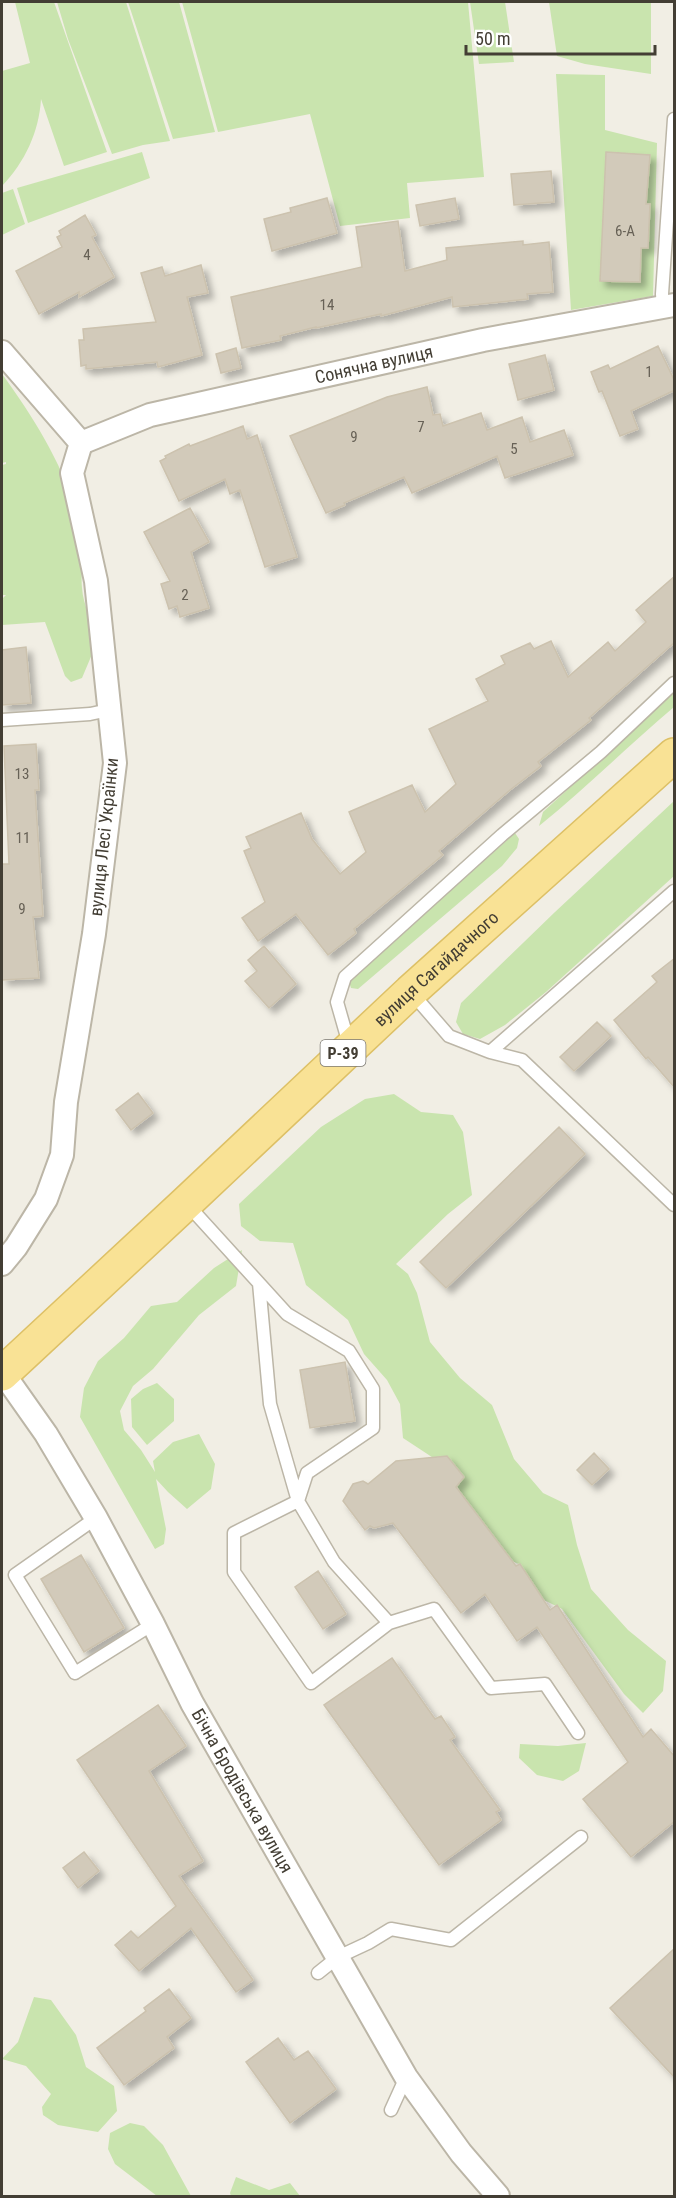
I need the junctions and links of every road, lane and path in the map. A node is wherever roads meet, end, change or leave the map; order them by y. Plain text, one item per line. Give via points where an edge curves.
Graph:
1 (675, 119) edge
2 (669, 306) edge
3 (2, 352) edge
4 (81, 443) junction
5 (675, 683) edge
6 (109, 710) junction
7 (2, 720) edge
8 (675, 755) edge
9 (675, 891) edge
10 (410, 992) junction
11 (350, 1047) junction
12 (490, 1052) junction
13 (186, 1203) junction
14 (675, 1205) edge
15 (2, 1264) edge
16 (259, 1283) junction
17 (8, 1369) edge
18 (298, 1502) junction
19 (96, 1518) junction
20 (388, 1623) junction
21 (153, 1624) junction
22 (578, 1733) dead end
23 (581, 1837) dead end
24 (338, 1957) junction
25 (318, 1973) dead end
26 (406, 2077) junction
27 (391, 2110) dead end
28 (498, 2196) edge

1 - 2 lane via 662,294
2 - 4 street, Сонячна вулиця via 483,340 150,415
3 - 4 street
4 - 6 street, вулиця Лесі Українки via 72,472 96,581
5 - 11 lane via 345,977 337,1002
6 - 7 lane
6 - 15 street, вулиця Лесі Українки via 115,763 94,934 66,1102 63,1155 46,1199
8 - 10 main road, вулиця Сагайдачного / Р-39
9 - 12 lane
10 - 11 main road, вулиця Сагайдачного / Р-39
10 - 12 lane via 449,1036
11 - 13 main road, вулиця Сагайдачного / Р-39
12 - 14 lane via 522,1060
13 - 16 lane
13 - 17 main road, вулиця Сагайдачного / Р-39
16 - 18 lane via 270,1404
16 - 18 lane via 287,1314 349,1351 373,1389 373,1428 307,1473
17 - 19 street, Бічна Бродівська вулиця
18 - 20 lane via 334,1562
18 - 20 lane via 234,1533 234,1572 311,1683
19 - 21 street, Бічна Бродівська вулиця
19 - 21 lane via 15,1575 75,1674
20 - 22 lane via 434,1609 491,1688 545,1684
21 - 24 street, Бічна Бродівська вулиця via 192,1703
23 - 24 lane via 451,1940 391,1929
24 - 25 lane
24 - 26 street, Бічна Бродівська вулиця
26 - 27 lane
26 - 28 street, Бічна Бродівська вулиця

